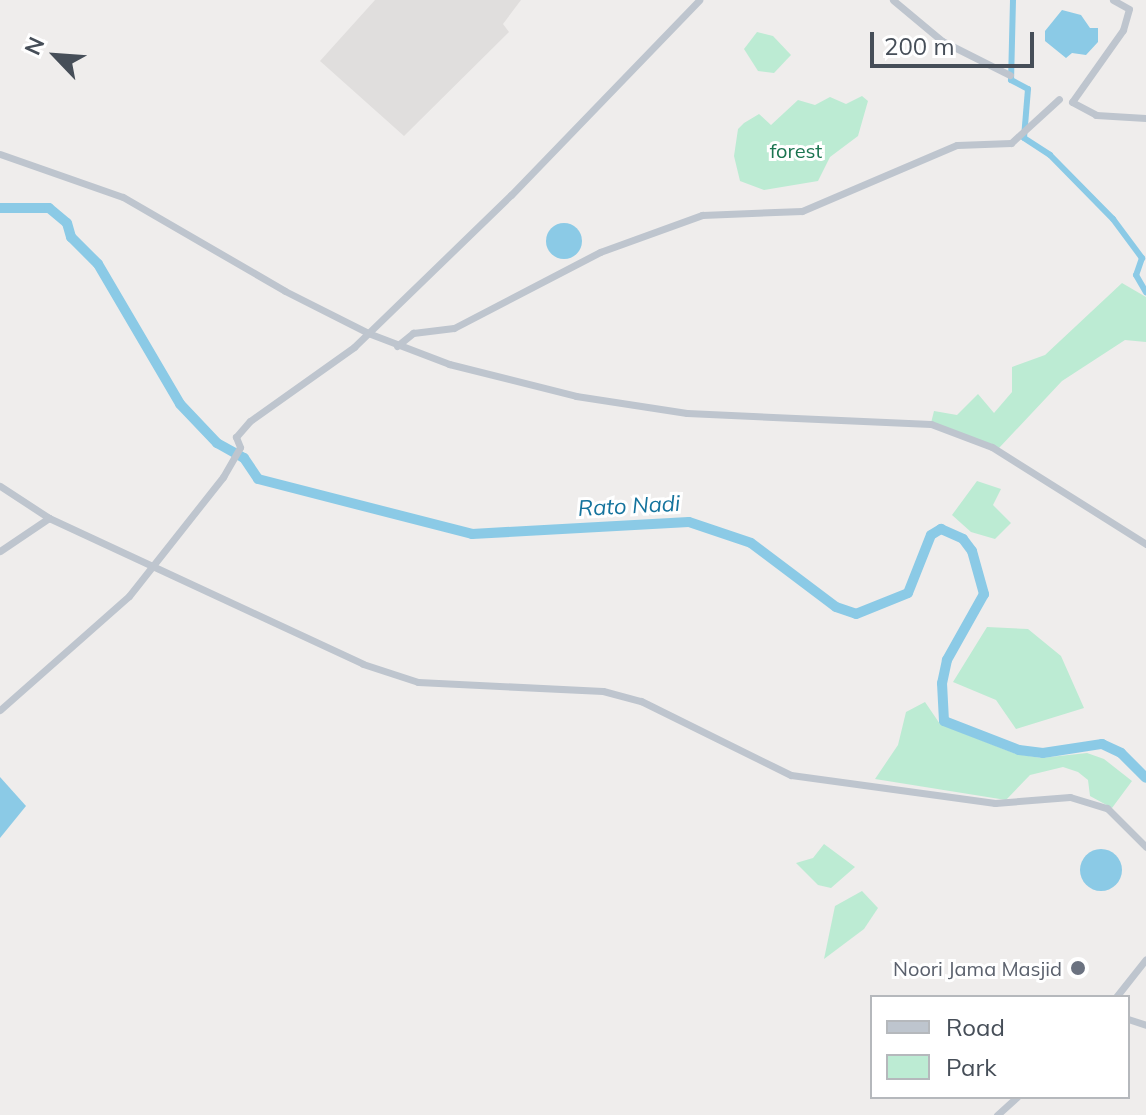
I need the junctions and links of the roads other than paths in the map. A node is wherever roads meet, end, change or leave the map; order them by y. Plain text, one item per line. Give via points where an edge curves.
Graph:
1 (699, 0) edge
2 (893, 0) edge
3 (1113, 0) edge
4 (1010, 75) dead end
5 (1059, 99) dead end
6 (1146, 118) edge
7 (0, 154) edge
8 (368, 333) junction
9 (397, 346) junction
10 (0, 486) edge
11 (49, 518) junction
12 (1146, 544) edge
13 (0, 551) edge
14 (152, 568) junction
15 (0, 710) edge
16 (1146, 847) edge
17 (1146, 959) edge
18 (1118, 995) edge
19 (1015, 1099) edge
20 (997, 1115) edge

1 - 8 street via 511,195
2 - 4 street via 942,41
3 - 6 street via 1129,9 1123,30 1072,102 1096,115
5 - 9 street via 1011,143 957,145 802,211 702,215 600,252 454,328 413,333
7 - 8 street via 123,197
8 - 9 street
8 - 14 street via 286,400 250,421 236,437 240,447 229,466
9 - 12 street via 576,396 673,411 931,424 992,447
10 - 11 street
11 - 13 street
11 - 14 street
14 - 15 street via 70,653
14 - 16 street via 363,664 418,682 603,691 641,701 791,775 995,803 1070,797 1107,808
17 - 18 street
19 - 20 street

